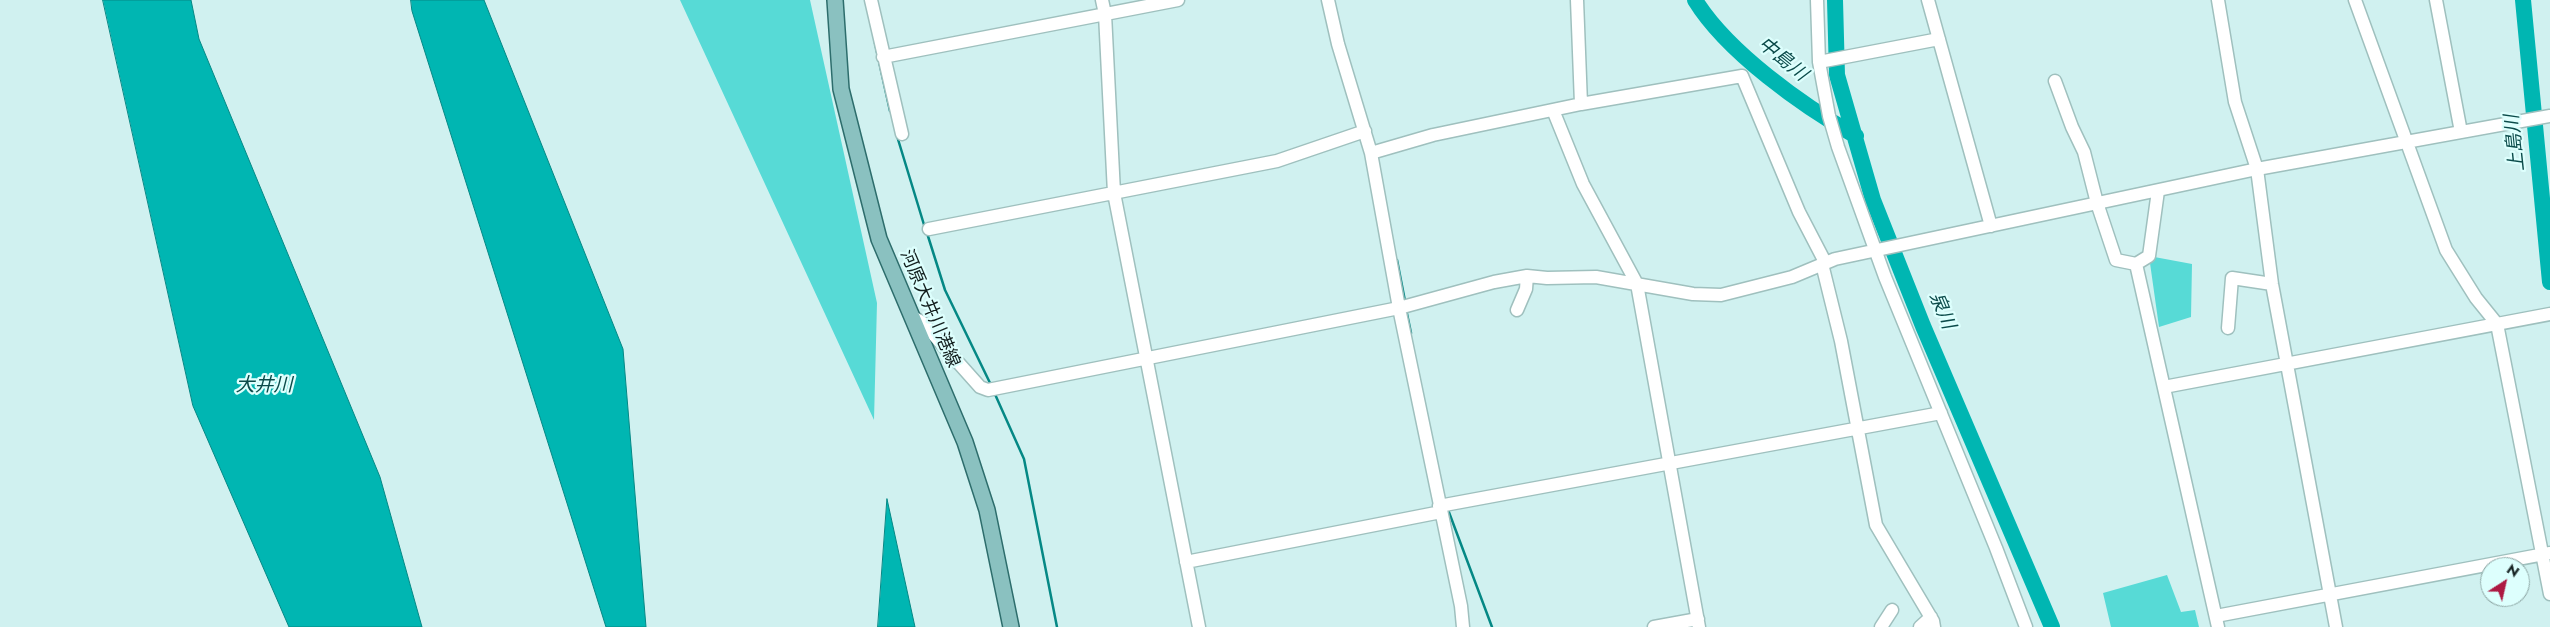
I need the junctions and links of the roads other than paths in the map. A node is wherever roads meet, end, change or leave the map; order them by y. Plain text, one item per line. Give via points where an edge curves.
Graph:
1 (835, 0) edge
2 (871, 0) edge
3 (1102, 0) edge
4 (1178, 0) edge
5 (1328, 0) edge
6 (1577, 0) edge
7 (1817, 0) edge
8 (1928, 0) edge
9 (2218, 0) edge
10 (2355, 0) edge
11 (2436, 0) edge
12 (1105, 14) junction
13 (1939, 39) junction
14 (883, 57) junction
15 (1820, 62) junction
16 (2055, 81) dead end
17 (1581, 104) junction
18 (1553, 110) junction
19 (2547, 117) edge
20 (1365, 131) junction
21 (2461, 132) junction
22 (902, 134) dead end
23 (2407, 142) junction
24 (1370, 153) junction
25 (2257, 169) junction
26 (2158, 191) junction
27 (1114, 193) junction
28 (2098, 203) junction
29 (1991, 226) junction
30 (930, 229) dead end
31 (1876, 250) junction
32 (1823, 263) junction
33 (2136, 264) junction
34 (1527, 276) junction
35 (1636, 284) junction
36 (2272, 284) junction
37 (1403, 307) junction
38 (1517, 310) dead end
39 (2548, 314) edge
40 (912, 316) junction
41 (2497, 324) junction
42 (2228, 328) dead end
43 (1145, 359) junction
44 (2286, 364) junction
45 (2164, 387) junction
46 (1941, 413) junction
47 (1859, 429) junction
48 (1670, 464) junction
49 (1443, 507) junction
50 (2546, 554) edge
51 (1186, 562) junction
52 (2550, 594) edge
53 (2330, 595) junction
54 (1892, 610) dead end
55 (2217, 621) edge
56 (1933, 622) edge
57 (1698, 623) edge
58 (1011, 627) edge
59 (1199, 627) edge
60 (1462, 627) edge
61 (1654, 627) edge
62 (1881, 627) edge
63 (1920, 627) edge
64 (2026, 627) edge
65 (2336, 627) edge

1 - 40 main road, 河原大井川港線 via 841,88 879,239
2 - 14 street
3 - 12 street
4 - 12 street
5 - 20 street
6 - 17 street
7 - 15 street
8 - 13 street
9 - 25 street via 2235,102
10 - 23 street
11 - 21 street
12 - 14 street
12 - 27 street
13 - 15 street
13 - 29 street
14 - 22 street
15 - 31 street via 1829,116
16 - 28 street via 2084,152
17 - 18 street
17 - 32 street via 1742,76 1798,212
18 - 24 street via 1433,135
18 - 35 street via 1583,184
19 - 21 street
20 - 24 street
20 - 27 street via 1277,161
21 - 23 street
23 - 25 street
23 - 41 street via 2446,250 2476,298
24 - 37 street
25 - 26 street
25 - 36 street
26 - 28 street
26 - 33 street via 2149,256
27 - 30 street
27 - 43 street
28 - 29 street
28 - 33 street via 2116,260
29 - 31 street
31 - 32 street
31 - 46 street
32 - 35 street via 1792,277 1722,295 1693,294
32 - 47 street
33 - 45 street
34 - 35 street via 1596,277
34 - 37 street
34 - 38 street via 1526,289
35 - 48 street
36 - 42 street via 2232,278
36 - 44 street
37 - 43 street
37 - 49 street
39 - 41 street
40 - 43 street via 923,323 980,387 993,389
40 - 58 main road, 河原大井川港線 via 965,442 987,510
41 - 44 street
41 - 50 street
43 - 51 street
44 - 45 street
44 - 53 street
45 - 55 street
46 - 47 street
46 - 64 street
47 - 48 street
47 - 56 street via 1876,525
48 - 49 street
48 - 57 street
49 - 51 street
49 - 60 street
50 - 52 street
50 - 53 street
51 - 59 street
53 - 55 street
53 - 65 street
54 - 62 street
56 - 63 street
57 - 61 street

